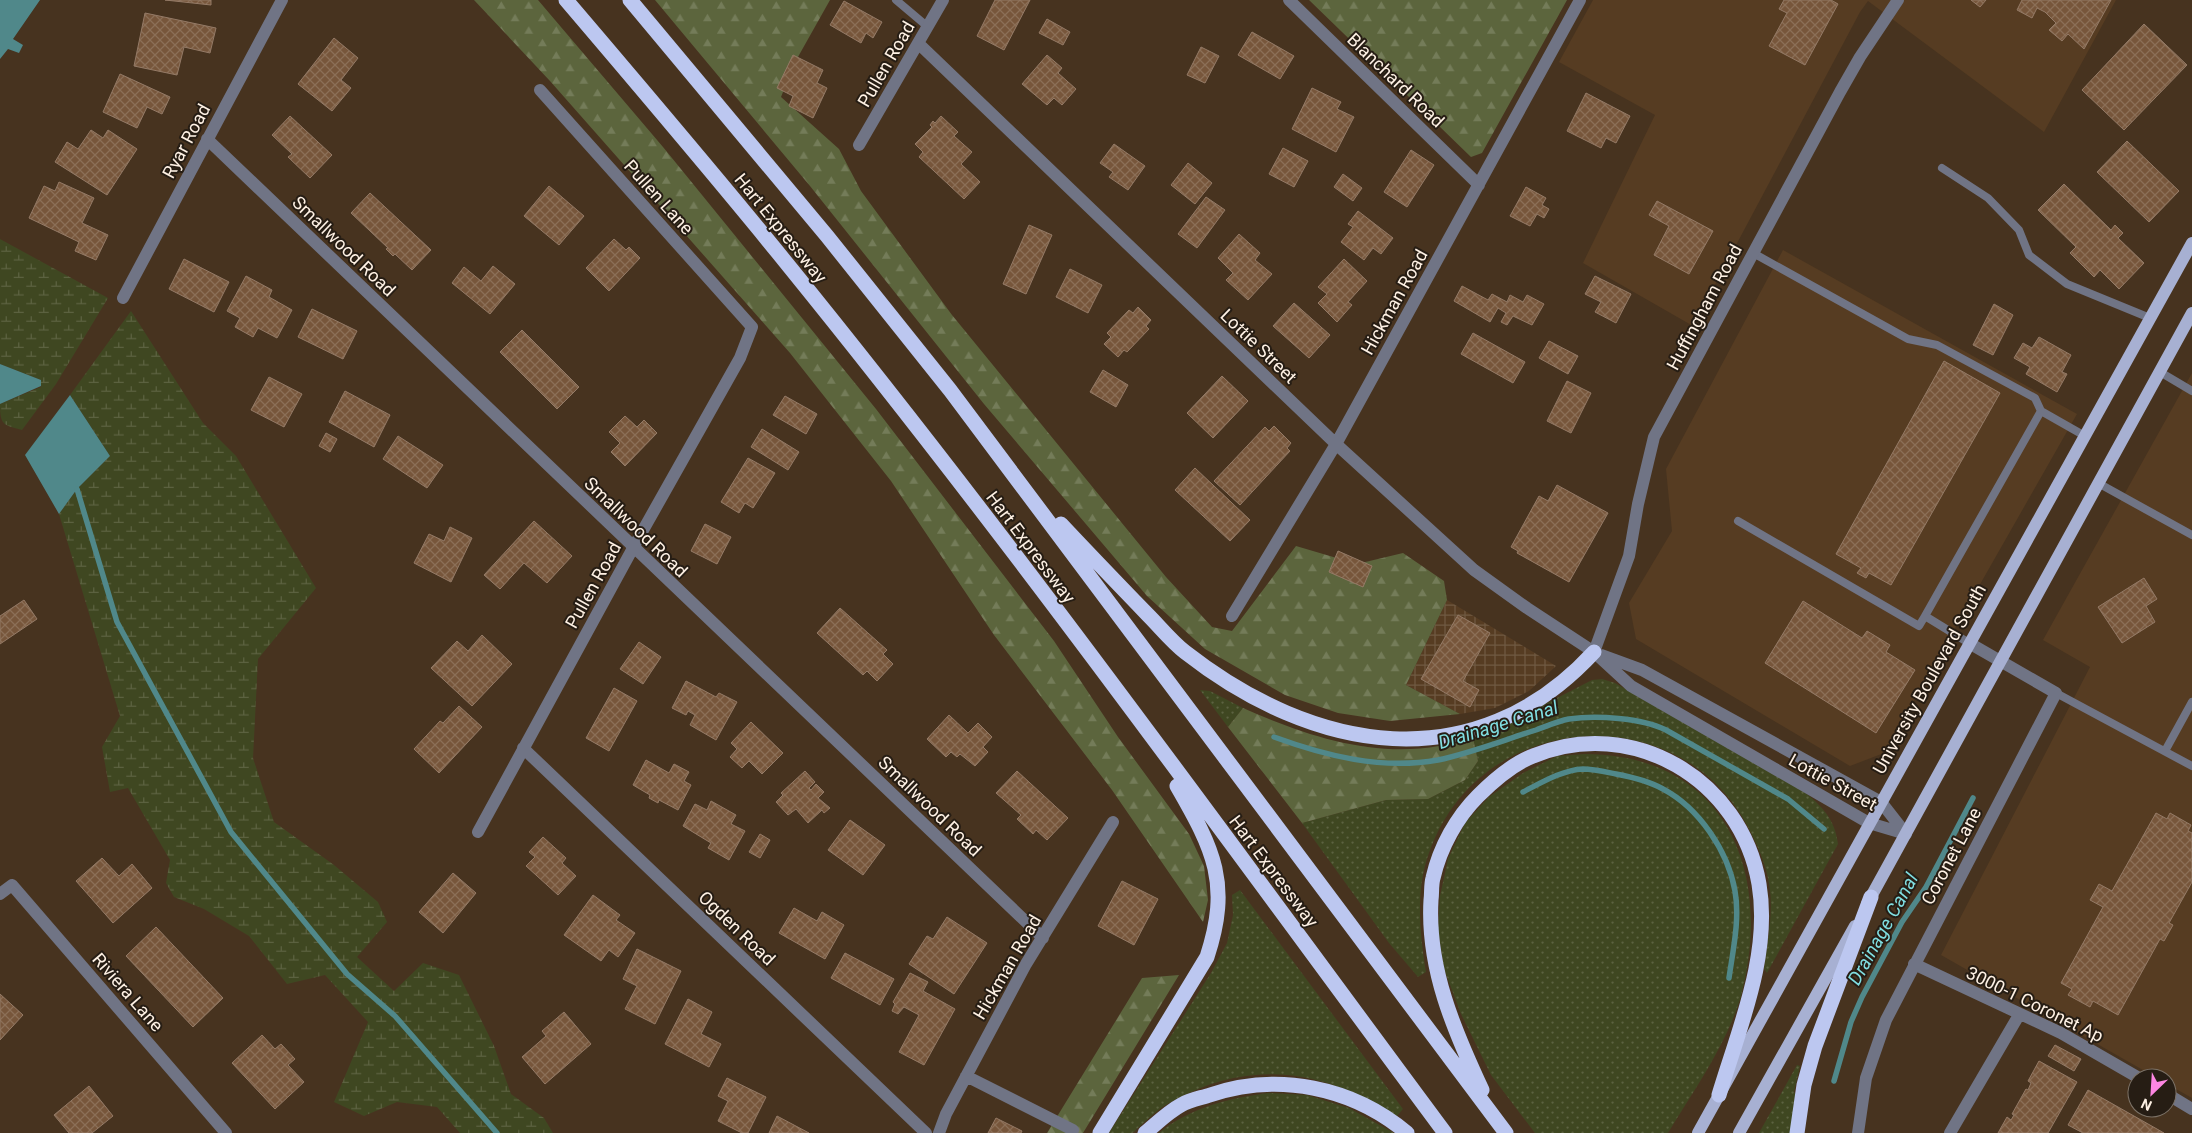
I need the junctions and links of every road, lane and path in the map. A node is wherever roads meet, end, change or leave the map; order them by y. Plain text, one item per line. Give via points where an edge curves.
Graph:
1 (282, 0) edge
2 (566, 0) edge
3 (630, 0) edge
4 (896, 0) edge
5 (943, 0) edge
6 (1289, 0) edge
7 (1580, 0) edge
8 (1898, 0) edge
9 (928, 27) junction
10 (919, 44) junction
11 (540, 90) dead end
12 (207, 139) junction
13 (859, 145) dead end
14 (1942, 168) dead end
15 (1479, 185) junction
16 (2192, 243) edge
17 (1753, 253) junction
18 (123, 298) dead end
19 (2192, 313) edge
20 (2150, 318) junction
21 (752, 327) joint
22 (2160, 372) junction
23 (2192, 391) edge
24 (2042, 411) junction
25 (2085, 436) junction
26 (1336, 444) junction
27 (1012, 472) junction
28 (2098, 483) junction
29 (1738, 521) dead end
30 (2192, 535) edge
31 (633, 548) junction
32 (1232, 616) dead end
33 (1925, 616) junction
34 (1969, 643) junction
35 (1594, 652) junction
36 (2000, 661) junction
37 (2056, 693) junction
38 (2192, 702) edge
39 (1135, 716) junction
40 (523, 748) junction
41 (2165, 751) junction
42 (2192, 766) edge
43 (1881, 802) junction
44 (1113, 822) dead end
45 (1869, 823) junction
46 (478, 832) dead end
47 (1906, 834) junction
48 (0, 894) edge
49 (1871, 897) junction
50 (1043, 938) junction
51 (1914, 964) junction
52 (2019, 1014) junction
53 (2127, 1071) edge
54 (966, 1076) junction
55 (1719, 1095) junction
56 (2177, 1100) edge
57 (2192, 1109) edge
58 (1497, 1121) junction
59 (1073, 1130) dead end
60 (226, 1133) edge
61 (926, 1133) edge
62 (939, 1133) edge
63 (1100, 1133) edge
64 (1145, 1133) edge
65 (1407, 1133) edge
66 (1445, 1133) edge
67 (1506, 1133) edge
68 (1698, 1133) edge
69 (1739, 1133) edge
70 (1797, 1133) edge
71 (1858, 1133) edge
72 (1950, 1133) edge

1 - 12 street, Ryar Road
2 - 39 highway, Hart Expressway via 795,274
3 - 27 highway, Hart Expressway via 820,229
4 - 9 lane
5 - 9 street, Pullen Road
6 - 15 street, Blanchard Road
7 - 15 street, Hickman Road
8 - 17 street, Huffingham Road via 1860,57
9 - 10 street, Pullen Road
10 - 13 street, Pullen Road
10 - 26 street, Lottie Street
11 - 21 street, Pullen Lane
12 - 18 street, Ryar Road
12 - 31 street, Smallwood Road
14 - 20 lane via 1988,198 2019,230 2029,255 2067,284
15 - 26 street, Hickman Road
16 - 20 main road, University Boulevard South
17 - 24 lane via 1908,339 1937,345 2036,398
17 - 35 street, Huffingham Road via 1654,437 1629,556
19 - 22 main road
20 - 25 main road, University Boulevard South
21 - 31 street, Pullen Road via 740,358
22 - 23 lane
22 - 28 main road
24 - 25 lane
24 - 33 lane
25 - 34 main road, University Boulevard South
26 - 32 street, Hickman Road
26 - 35 street, Lottie Street via 1474,570
27 - 35 highway via 1184,651 1259,700 1332,730 1408,739 1441,738 1472,730 1502,719 1549,694
27 - 58 highway, Hart Expressway
28 - 30 lane
28 - 36 main road
29 - 33 lane via 1919,626
31 - 40 street, Pullen Road
31 - 50 street, Smallwood Road
33 - 34 lane
34 - 36 street
34 - 43 main road, University Boulevard South
35 - 43 street, Lottie Street via 1642,670
35 - 45 street, Lottie Street via 1631,686
36 - 37 street
36 - 47 main road
37 - 41 lane
37 - 51 street, Coronet Lane
38 - 41 lane
39 - 63 highway via 1208,845 1217,876 1219,903 1207,957
39 - 66 highway, Hart Expressway
40 - 46 street, Pullen Road
40 - 61 street, Ogden Road
41 - 42 lane
43 - 45 main road, University Boulevard South
43 - 47 street, Lottie Street
44 - 50 street, Hickman Road
45 - 47 street, Lottie Street
45 - 55 main road, University Boulevard South
47 - 49 main road
48 - 60 street, Riviera Lane via 12,885
49 - 69 main road
49 - 70 highway via 1815,1046 1804,1085
50 - 54 street, Hickman Road
51 - 52 street, 3000-1 Coronet Ap
51 - 71 street, Coronet Lane via 1875,1049 1866,1078
52 - 53 street, 3000-1 Coronet Ap via 2061,1033
52 - 72 street
54 - 59 street
54 - 62 street, Hickman Road
55 - 58 highway via 1757,962 1761,924 1759,884 1751,852 1733,817 1706,786 1675,764 1642,749 1604,743 1567,747 1532,756 1496,778 1466,808 1446,840 1433,878 1430,921 1434,958 1444,998 1461,1046
55 - 68 main road, University Boulevard South
56 - 57 street
58 - 67 highway, Hart Expressway
64 - 65 highway via 1182,1105 1224,1090 1261,1083 1303,1085 1351,1099

